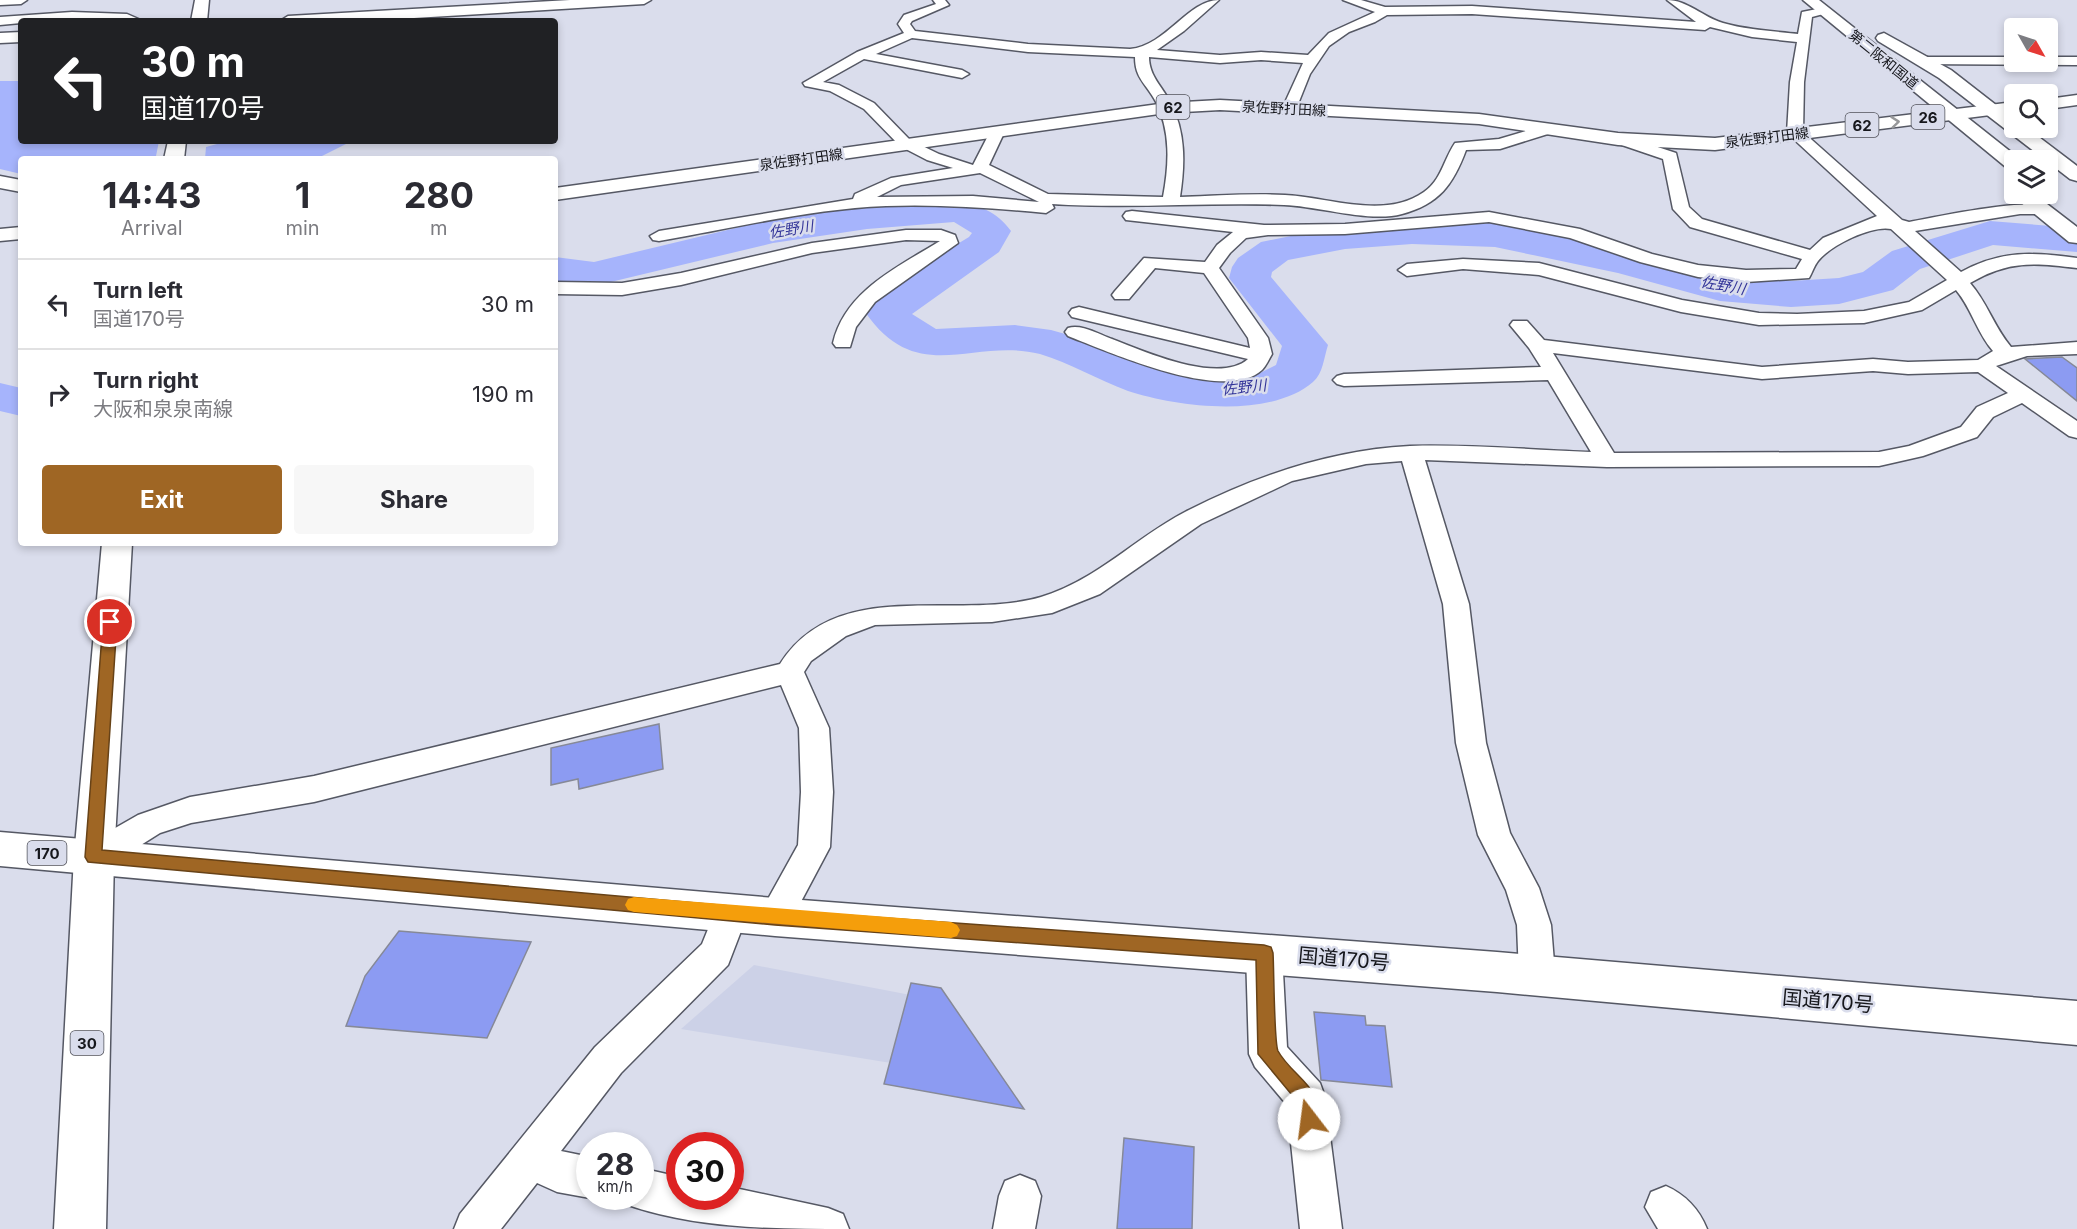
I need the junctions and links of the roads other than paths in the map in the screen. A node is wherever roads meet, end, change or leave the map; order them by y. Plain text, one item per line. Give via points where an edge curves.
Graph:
1 (21, 0) edge
2 (202, 0) edge
3 (644, 0) edge
4 (939, 0) edge
5 (1213, 0) edge
6 (1349, 0) edge
7 (1673, 0) edge
8 (1810, 0) edge
9 (0, 1) edge
10 (1828, 5) edge
11 (59, 6) dead end
12 (1384, 11) junction
13 (42, 18) edge
14 (55, 18) edge
15 (132, 18) edge
16 (199, 18) edge
17 (339, 18) edge
18 (18, 20) edge
19 (0, 21) edge
20 (1726, 28) junction
21 (1862, 32) junction
22 (911, 34) junction
23 (18, 37) edge
24 (0, 38) edge
25 (1804, 39) junction
26 (1142, 53) junction
27 (862, 55) junction
28 (1310, 59) junction
29 (1923, 61) junction
30 (2077, 61) edge
31 (962, 74) dead end
32 (2077, 100) edge
33 (2058, 103) edge
34 (1166, 108) junction
35 (2004, 108) edge
36 (1289, 109) junction
37 (1993, 110) junction
38 (1973, 111) junction
39 (1953, 114) junction
40 (1929, 118) junction
41 (2004, 118) edge
42 (1546, 130) junction
43 (996, 133) junction
44 (1795, 133) junction
45 (2029, 138) edge
46 (1618, 139) junction
47 (905, 143) junction
48 (2022, 150) edge
49 (2004, 155) edge
50 (979, 170) junction
51 (2077, 175) edge
52 (2058, 178) edge
53 (2004, 179) edge
54 (0, 182) edge
55 (18, 185) edge
56 (558, 194) edge
57 (2077, 194) edge
58 (1425, 198) junction
59 (1171, 201) junction
60 (1042, 203) junction
61 (841, 205) junction
62 (2047, 206) edge
63 (2077, 212) edge
64 (1489, 216) junction
65 (1900, 228) junction
66 (1268, 230) junction
67 (18, 233) edge
68 (0, 235) edge
69 (659, 236) dead end
70 (2077, 237) edge
71 (1812, 256) junction
72 (2077, 263) edge
73 (1210, 268) junction
74 (1407, 270) dead end
75 (1958, 280) junction
76 (558, 288) edge
77 (1122, 295) dead end
78 (1520, 325) dead end
79 (1140, 327) junction
80 (843, 343) dead end
81 (1538, 345) junction
82 (2077, 348) edge
83 (1124, 349) junction
84 (2006, 354) junction
85 (1260, 356) junction
86 (1983, 366) junction
87 (1556, 373) junction
88 (1344, 380) dead end
89 (2022, 394) junction
90 (2077, 430) edge
91 (1411, 453) junction
92 (1607, 460) junction
93 (117, 546) edge
94 (790, 672) junction
95 (0, 849) edge
96 (94, 857) junction
97 (731, 914) junction
98 (775, 918) junction
99 (1264, 953) junction
100 (1538, 975) junction
101 (2077, 1023) edge
102 (533, 1156) junction
103 (576, 1175) edge
104 (654, 1192) edge
105 (806, 1227) edge
106 (80, 1229) edge
107 (475, 1229) edge
108 (1321, 1229) edge

1 - 9 street
2 - 16 main road
3 - 17 main road
4 - 22 street via 943,5 908,18 904,24
5 - 26 street
6 - 12 street
7 - 20 street via 1709,23
8 - 10 main road, 第二阪和国道 / 26
10 - 21 main road, 第二阪和国道 / 26
10 - 25 street via 1806,15
11 - 13 street
12 - 20 street via 1472,10
12 - 28 street via 1343,30
14 - 15 street
18 - 19 street
20 - 25 street
21 - 29 main road, 26
21 - 38 main road, 第二阪和国道 / 26
21 - 39 main road, 第二阪和国道 / 26
21 - 40 main road, 26 via 1886,75
22 - 26 street via 962,44
22 - 27 street
23 - 24 main road
25 - 44 street
26 - 28 street via 1220,59
26 - 34 street via 1142,71 1159,90
27 - 31 street
27 - 47 street via 810,83 834,88 868,106
28 - 36 street
29 - 30 street
29 - 37 main road, 26
32 - 33 main road
34 - 36 main road, 泉佐野打田線 / 62 via 1220,105
34 - 43 main road, 泉佐野打田線 / 62
34 - 59 street via 1178,147
35 - 37 main road, 泉佐野打田線 / 62
36 - 42 main road, 泉佐野打田線 / 62 via 1479,119
37 - 38 main road, 泉佐野打田線 / 62
37 - 41 main road, 26
38 - 39 main road, 泉佐野打田線 / 62
38 - 48 main road, 第二阪和国道 / 26
39 - 40 main road, 泉佐野打田線 / 62
39 - 49 main road, 第二阪和国道 / 26
44 -> 40 main road, 泉佐野打田線 / 62
40 - 53 main road, 26
42 - 46 main road, 泉佐野打田線 / 62
42 - 58 street via 1500,144 1460,146 1449,175
43 - 47 main road, 泉佐野打田線 / 62
43 - 50 street
44 - 46 main road, 泉佐野打田線 / 62 via 1715,144
44 - 65 street
45 - 51 main road, 26
46 - 71 street via 1670,156 1681,209 1696,223
47 - 50 street
47 - 56 main road, 泉佐野打田線 / 62
50 - 60 street
50 - 61 street via 897,181
52 - 57 main road
54 - 55 main road
58 - 59 street via 1398,210 1286,200
58 - 64 street
59 - 60 street
60 - 61 street via 885,201
60 - 66 street
61 - 69 street
62 - 63 main road
62 - 65 street
62 - 70 main road
64 - 66 street via 1345,229
64 - 71 street via 1574,233 1698,271 1746,276 1802,274
65 - 71 street via 1879,221 1829,242
65 - 75 street
66 - 73 street via 1242,234 1223,249
67 - 68 main road
72 - 75 street via 2017,258 1992,264
73 - 77 street via 1150,262
73 - 85 street via 1258,338
74 - 75 street via 1463,264 1539,269 1681,306 1759,319 1797,320 1864,317 1916,306
75 - 84 street via 1972,297 1990,335
76 - 80 street via 621,289 871,239 906,235 941,235 949,239 949,243 855,309 843,330
78 - 81 street
79 - 83 street
79 - 83 street via 1077,322
79 - 85 street
81 - 86 street via 1762,373 1873,365
81 - 87 street
82 - 84 street
83 - 85 street via 1194,374 1228,376 1254,366
84 - 86 street via 1989,358
86 - 89 street
87 - 88 street
87 - 92 street
89 - 90 street
89 - 92 street via 1985,412 1969,432 1878,459
91 - 92 street
91 - 94 street via 1366,457 1284,476 1192,518 1091,588 1043,606 992,613 873,616 836,629 801,654
91 - 100 street via 1456,604 1471,743 1494,835 1522,888 1534,925
93 - 96 main road, 30
94 - 96 street via 314,789 190,810 149,824
94 - 98 street via 814,728 814,847
95 - 96 main road, 国道170号 / 170
96 - 97 main road, 国道170号 / 170
96 - 106 main road, 30
97 - 98 main road, 国道170号 / 170
97 - 102 street via 715,954 608,1060
98 - 99 main road, 国道170号 / 170
99 - 100 main road, 国道170号 / 170
99 - 108 street via 1268,1054 1306,1097
100 - 101 main road, 国道170号 / 170
102 - 103 street via 557,1172
102 - 107 street
104 - 105 street

